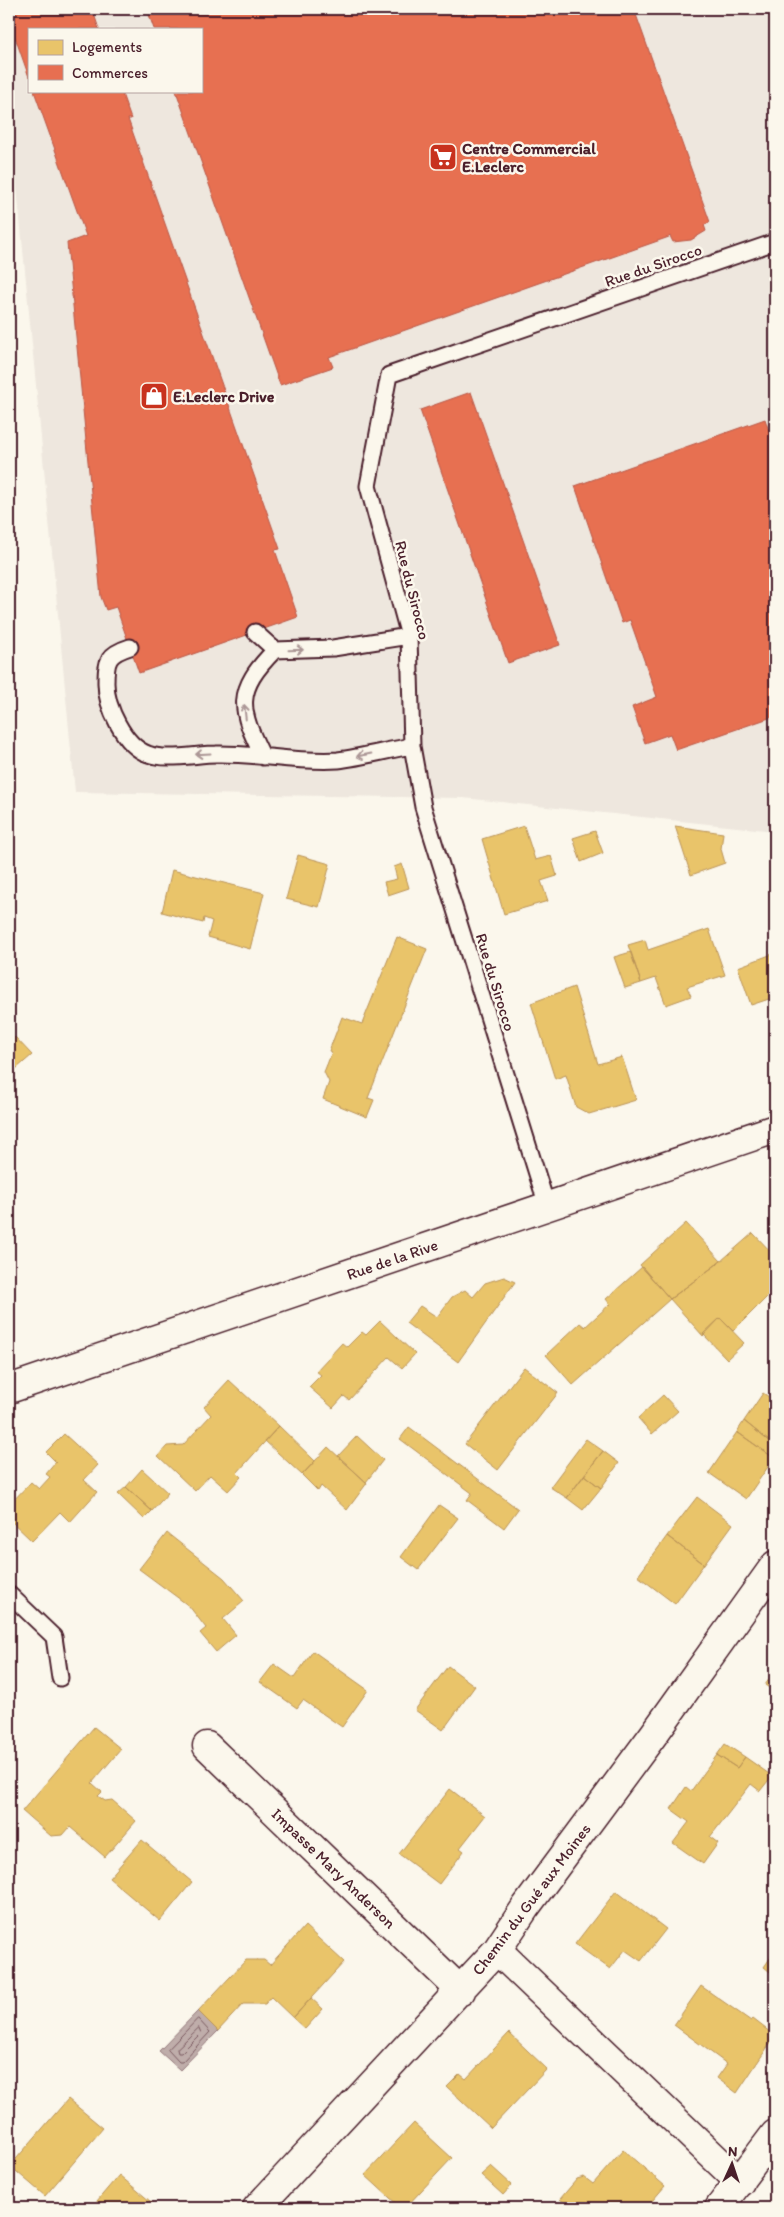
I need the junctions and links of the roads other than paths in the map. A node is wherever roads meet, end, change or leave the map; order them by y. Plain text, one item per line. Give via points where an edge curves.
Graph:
1 (775, 242) edge
2 (254, 632) dead end
3 (409, 636) junction
4 (130, 647) dead end
5 (275, 650) junction
6 (412, 746) junction
7 (263, 757) junction
8 (775, 1129) edge
9 (547, 1206) junction
10 (9, 1389) edge
11 (775, 1565) edge
12 (9, 1594) edge
13 (60, 1678) dead end
14 (206, 1746) dead end
15 (497, 1950) junction
16 (461, 1990) junction
17 (775, 2134) edge
18 (740, 2182) junction
19 (257, 2208) edge
20 (719, 2208) edge

1 - 3 lane, Rue du Sirocco via 389,375 368,486
2 - 5 lane
5 -> 3 lane via 333,648
3 - 6 lane, Rue du Sirocco
7 -> 4 lane via 148,755 137,748 118,725 106,695 109,658
7 -> 5 lane via 247,724 244,706 248,685
6 -> 7 lane via 337,760
6 - 9 lane, Rue du Sirocco via 423,807
8 - 9 street, Rue de la Rive
9 - 10 street, Rue de la Rive
11 - 15 street, Chemin du Gué aux Moines
12 - 13 lane via 54,1637
14 - 16 street, Impasse Mary Anderson
15 - 16 street, Chemin du Gué aux Moines
15 - 18 street
16 - 19 street, Chemin du Gué aux Moines
17 - 18 street
18 - 20 street

